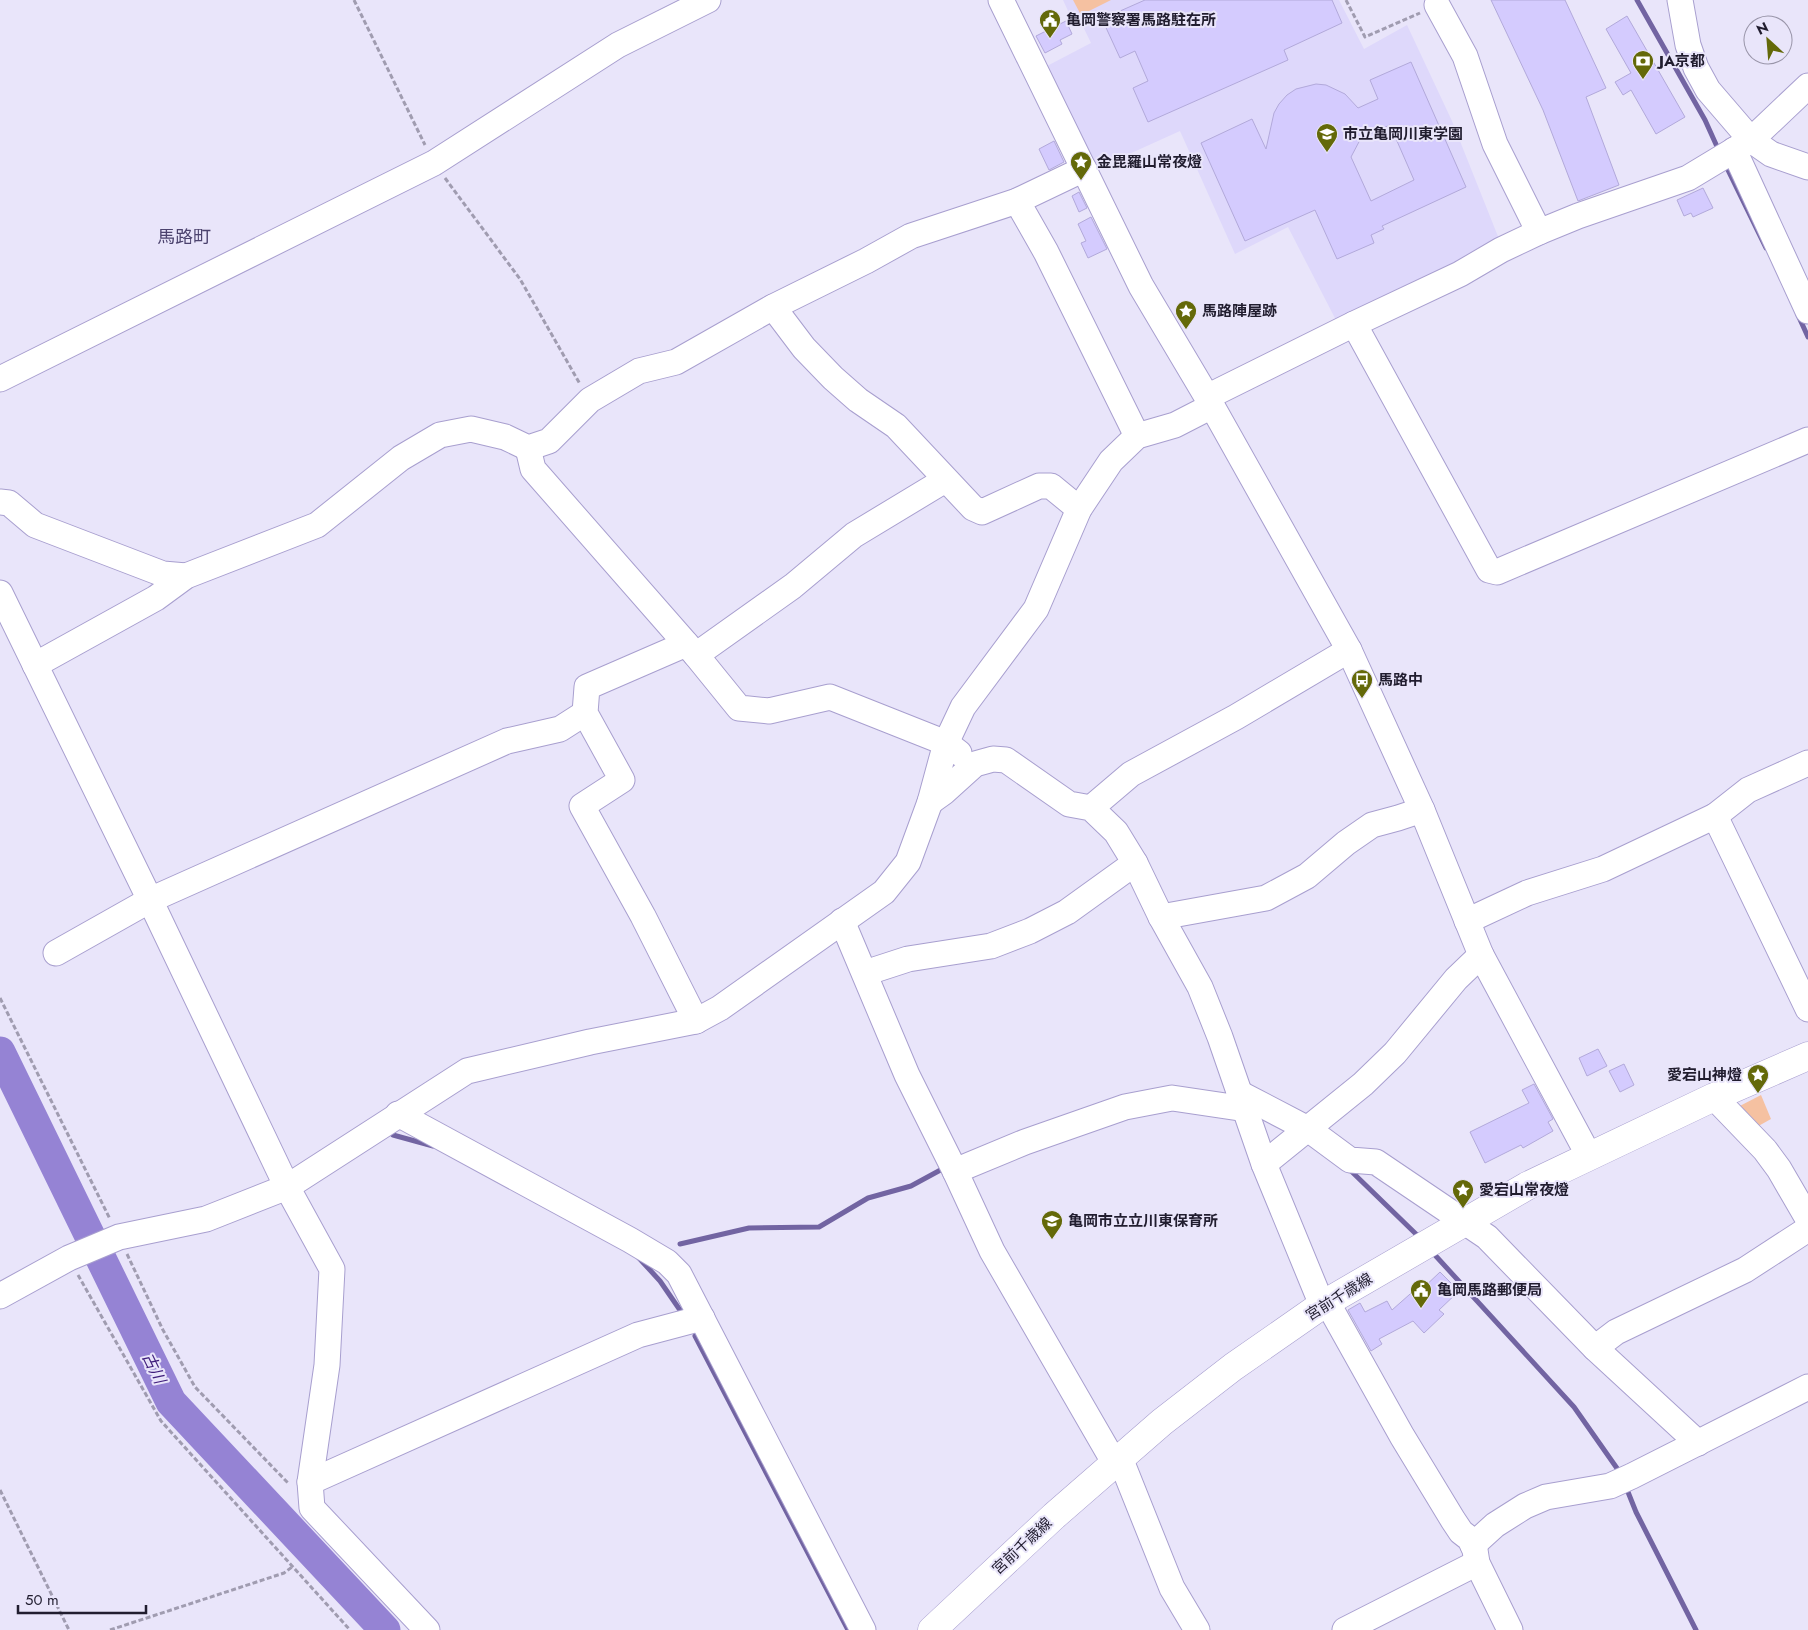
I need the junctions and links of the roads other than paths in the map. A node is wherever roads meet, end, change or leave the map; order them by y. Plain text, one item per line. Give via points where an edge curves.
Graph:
1 (708, 0) edge
2 (1001, 0) edge
3 (1680, 0) edge
4 (1437, 6) road end
5 (1808, 86) edge
6 (1743, 145) junction
7 (1808, 167) edge
8 (1084, 169) junction
9 (1017, 201) junction
10 (1539, 232) junction
11 (773, 307) junction
12 (1808, 312) edge
13 (1354, 324) junction
14 (0, 379) edge
15 (1210, 402) junction
16 (1137, 436) junction
17 (1808, 440) edge
18 (528, 448) junction
19 (945, 480) junction
20 (0, 502) edge
21 (1079, 509) junction
22 (186, 576) junction
23 (0, 593) edge
24 (691, 649) junction
25 (1349, 650) junction
26 (35, 665) junction
27 (585, 713) junction
28 (946, 743) junction
29 (1808, 763) edge
30 (974, 764) junction
31 (930, 802) junction
32 (1092, 808) junction
33 (1422, 810) junction
34 (1715, 816) junction
35 (1135, 863) junction
36 (150, 900) junction
37 (1161, 917) junction
38 (842, 921) junction
39 (1467, 921) junction
40 (56, 954) dead end
41 (1481, 955) junction
42 (865, 973) junction
43 (1808, 1009) edge
44 (696, 1021) junction
45 (1808, 1056) edge
46 (1714, 1097) junction
47 (1242, 1101) junction
48 (398, 1114) junction
49 (1308, 1129) junction
50 (1589, 1156) junction
51 (1264, 1164) junction
52 (955, 1171) junction
53 (287, 1187) junction
54 (1808, 1219) edge
55 (1465, 1222) junction
56 (1808, 1230) edge
57 (0, 1296) edge
58 (1324, 1304) junction
59 (702, 1318) junction
60 (1595, 1348) junction
61 (1808, 1387) edge
62 (1698, 1443) junction
63 (1117, 1460) junction
64 (310, 1482) junction
65 (1475, 1554) junction
66 (427, 1630) edge
67 (863, 1630) edge
68 (932, 1630) edge
69 (1197, 1630) edge
70 (1345, 1630) edge
71 (1510, 1630) edge

1 - 14 street via 618,45 434,163
2 - 8 street
3 - 6 street via 1688,45 1696,68
4 - 10 street via 1465,56 1495,144
5 - 6 street
6 - 7 street
6 - 10 street via 1688,178
6 - 12 street
8 - 9 street
8 - 15 street via 1141,286
9 - 11 street via 911,236
9 - 16 street via 1046,252
10 - 13 street
11 - 18 street via 676,362 639,371 590,400 549,441
11 - 19 street via 804,348 833,378 896,426
13 - 15 street
13 - 17 street via 1489,570 1497,572
15 - 16 street via 1175,425
15 - 25 street
16 - 21 street via 1111,461
18 - 22 street via 505,436 471,429 440,435 401,458 317,525
18 - 24 street via 533,469
19 - 21 street via 973,508 982,512 1039,486 1051,486
19 - 24 street via 854,535 794,586
20 - 22 street via 9,503 35,525 163,574
21 - 28 street via 1036,609 963,707
22 - 26 street via 156,598
23 - 26 street
24 - 27 street via 587,687
24 - 28 street via 739,708 769,711 830,697
25 - 32 street via 1131,774
25 - 33 street
26 - 36 street
27 - 36 street via 560,729 507,741
27 - 44 street via 622,780 582,806
28 - 30 street
28 - 31 street
29 - 34 street via 1748,790
30 - 31 street
30 - 32 street via 993,759 1006,760 1069,804
31 - 38 street via 908,862 884,892
32 - 35 street via 1116,832
33 - 37 street via 1372,825 1307,876 1266,898
33 - 39 street
34 - 39 street via 1603,869 1527,893
34 - 43 street
35 - 37 street
35 - 42 street via 1067,912 1030,931 992,946 908,959
36 - 40 street
36 - 53 street
37 - 47 street via 1200,987
38 - 42 street
38 - 44 street via 720,1008
39 - 41 street
41 - 49 street via 1456,979 1395,1054
41 - 50 street
42 - 52 street via 907,1075
44 - 48 street via 467,1071
45 - 46 main road, 宮前千歳線
46 - 50 main road, 宮前千歳線
46 - 54 street via 1765,1150
47 - 49 street
47 - 51 street
47 - 52 street via 1172,1098 1125,1107
48 - 53 street
48 - 59 street via 667,1262 679,1274
49 - 51 street
49 - 55 street via 1350,1160 1376,1162
50 - 55 main road, 宮前千歳線 via 1527,1186
51 - 58 street
52 - 63 street via 992,1251
53 - 57 street via 206,1219 114,1239 72,1256
53 - 64 street via 332,1269 327,1365
55 - 58 main road, 宮前千歳線
55 - 60 street via 1487,1237
56 - 60 street via 1745,1270 1616,1332
58 - 63 main road, 宮前千歳線 via 1233,1367
58 - 65 street via 1453,1520 1470,1539
59 - 64 street via 638,1335
59 - 67 street
60 - 62 street
61 - 62 street
62 - 65 street via 1610,1486 1546,1497 1525,1506 1495,1525
63 - 68 main road, 宮前千歳線
63 - 69 street via 1172,1588
64 - 66 street via 312,1508
65 - 70 street
65 - 71 street

